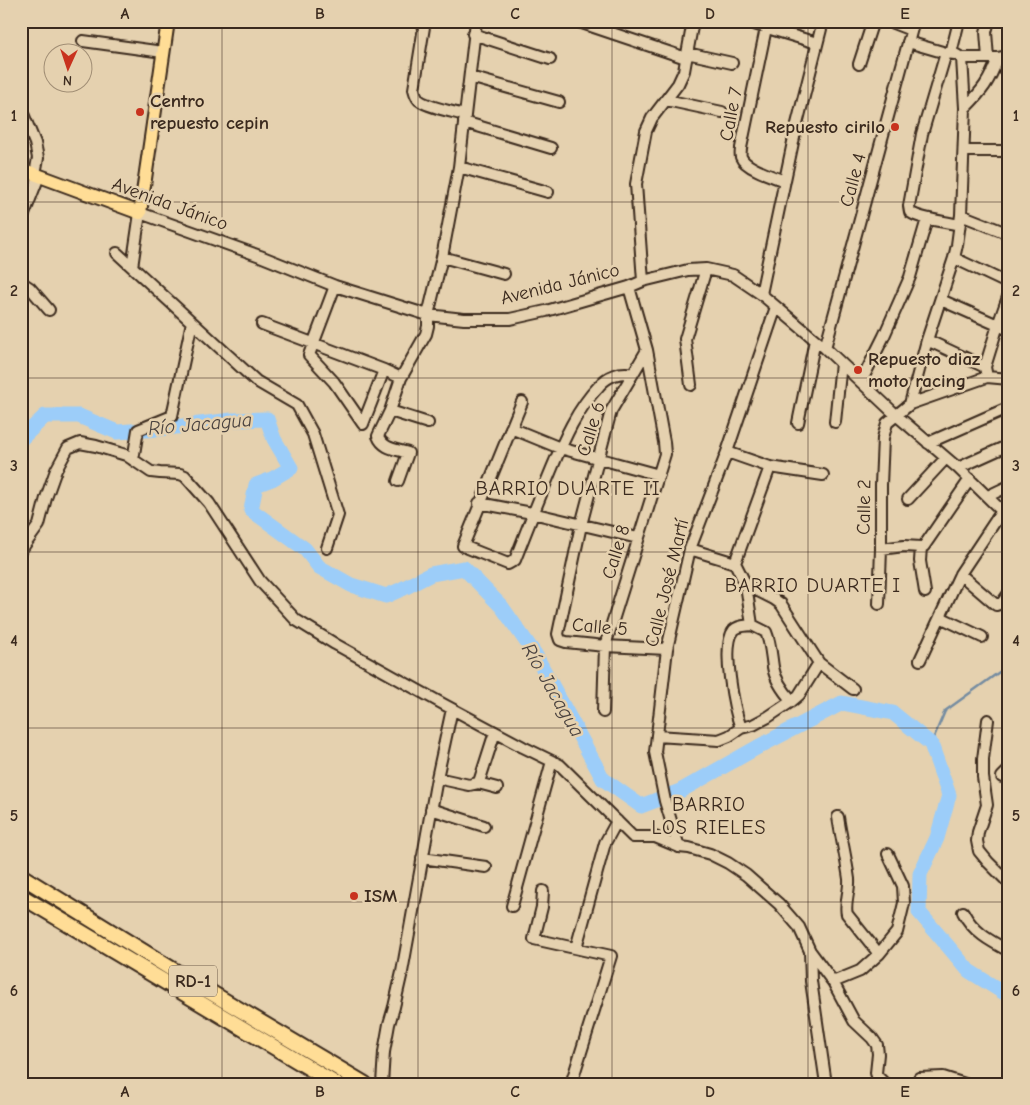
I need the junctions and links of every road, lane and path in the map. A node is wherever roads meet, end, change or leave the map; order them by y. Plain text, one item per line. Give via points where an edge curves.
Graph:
1 (168, 21) edge
2 (426, 21) edge
3 (476, 21) edge
4 (576, 21) edge
5 (693, 21) edge
6 (744, 21) edge
7 (823, 21) edge
8 (873, 21) edge
9 (888, 21) edge
10 (959, 21) edge
11 (989, 21) edge
12 (913, 25) edge
13 (766, 28) junction
14 (474, 34) junction
15 (83, 41) dead end
16 (908, 42) junction
17 (817, 43) junction
18 (163, 52) junction
19 (949, 53) junction
20 (687, 56) junction
21 (1009, 56) edge
22 (962, 58) junction
23 (993, 58) junction
24 (550, 59) dead end
25 (732, 63) dead end
26 (859, 64) dead end
27 (470, 77) junction
28 (666, 100) junction
29 (559, 102) dead end
30 (965, 108) junction
31 (21, 109) edge
32 (722, 112) dead end
33 (465, 118) junction
34 (551, 148) dead end
35 (1009, 150) edge
36 (964, 151) junction
37 (459, 167) junction
38 (21, 169) edge
39 (37, 175) junction
40 (785, 181) junction
41 (548, 192) dead end
42 (140, 213) junction
43 (927, 219) junction
44 (960, 220) junction
45 (21, 222) edge
46 (1009, 234) edge
47 (117, 253) dead end
48 (442, 257) junction
49 (954, 258) junction
50 (132, 267) junction
51 (706, 269) junction
52 (504, 274) dead end
53 (643, 281) junction
54 (21, 282) edge
55 (1009, 284) edge
56 (335, 286) junction
57 (629, 287) junction
58 (761, 294) junction
59 (1009, 294) edge
60 (941, 300) junction
61 (776, 307) junction
62 (49, 310) dead end
63 (428, 315) junction
64 (192, 322) junction
65 (262, 324) dead end
66 (998, 325) junction
67 (1009, 330) edge
68 (815, 340) junction
69 (927, 340) junction
70 (314, 344) junction
71 (825, 348) junction
72 (647, 350) junction
73 (841, 363) junction
74 (384, 370) junction
75 (986, 372) junction
76 (633, 374) junction
77 (401, 378) junction
78 (1009, 379) edge
79 (861, 382) junction
80 (691, 385) dead end
81 (522, 402) dead end
82 (910, 404) junction
83 (1003, 410) dead end
84 (390, 411) junction
85 (896, 415) junction
86 (834, 422) dead end
87 (428, 423) dead end
88 (798, 423) dead end
89 (512, 428) junction
90 (928, 443) junction
91 (1009, 445) edge
92 (560, 448) junction
93 (727, 452) junction
94 (599, 458) junction
95 (946, 458) junction
96 (133, 460) junction
97 (770, 467) junction
98 (958, 468) junction
99 (659, 475) junction
100 (823, 475) dead end
101 (970, 480) junction
102 (398, 481) dead end
103 (1009, 486) edge
104 (988, 496) junction
105 (908, 499) dead end
106 (480, 503) junction
107 (532, 514) junction
108 (1005, 514) edge
109 (581, 525) junction
110 (638, 538) junction
111 (327, 548) dead end
112 (921, 548) junction
113 (690, 549) junction
114 (881, 549) junction
115 (21, 550) edge
116 (735, 563) junction
117 (960, 574) junction
118 (746, 584) junction
119 (925, 592) dead end
120 (1009, 593) edge
121 (879, 604) dead end
122 (940, 617) junction
123 (752, 626) junction
124 (982, 637) dead end
125 (560, 640) joint
126 (606, 646) junction
127 (667, 649) junction
128 (920, 660) dead end
129 (819, 663) junction
130 (853, 689) dead end
131 (792, 701) junction
132 (452, 709) junction
133 (603, 712) dead end
134 (988, 720) dead end
135 (741, 728) junction
136 (495, 732) junction
137 (657, 736) junction
138 (552, 762) junction
139 (437, 778) junction
140 (478, 783) junction
141 (497, 788) dead end
142 (431, 810) junction
143 (838, 817) dead end
144 (617, 821) junction
145 (484, 826) dead end
146 (679, 847) junction
147 (888, 854) dead end
148 (422, 858) junction
149 (486, 867) dead end
150 (21, 876) edge
151 (1009, 883) edge
152 (543, 891) dead end
153 (21, 896) edge
154 (512, 906) dead end
155 (963, 912) dead end
156 (576, 948) junction
157 (810, 951) junction
158 (1009, 951) edge
159 (879, 954) junction
160 (833, 982) junction
161 (920, 1078) dead end
162 (336, 1084) edge
163 (366, 1084) edge
164 (382, 1084) edge
165 (571, 1084) edge
166 (826, 1084) edge
167 (885, 1084) edge
168 (965, 1084) edge

1 - 18 main road
2 - 33 street via 414,89 416,96 420,102
3 - 14 street
4 - 20 street
5 - 20 street
6 - 13 street
7 - 17 street
8 - 26 street
9 - 12 street
10 - 19 street
11 - 23 street via 986,32
12 - 16 street, Calle 4
13 - 17 street
13 - 40 street, Calle 7 via 741,157 754,168
14 - 24 street
14 - 27 street
15 - 18 street
16 - 19 street
16 - 71 street, Calle 4
17 - 40 street
18 - 42 main road
19 - 22 street
19 - 43 street via 922,134 909,206 913,215
20 - 25 street
20 - 28 street via 678,84
21 - 23 street
22 - 23 street
22 - 30 street
23 - 30 street via 991,76
27 - 29 street
27 - 33 street
28 - 32 street
28 - 53 street via 646,131 636,184
30 - 36 street
31 - 39 street via 35,142
33 - 34 street
33 - 37 street
35 - 36 street
36 - 44 street
37 - 41 street
37 - 48 street
38 - 39 main road, Avenida Jánico
39 - 42 main road, Avenida Jánico
39 - 45 street
40 - 58 street
42 - 50 street
42 - 56 street, Avenida Jánico
43 - 44 street
43 - 79 street via 910,277
44 - 46 street
44 - 49 street
47 - 50 street
48 - 52 street
48 - 63 street
49 - 55 street
49 - 60 street
50 - 64 street
51 - 53 street, Avenida Jánico
51 - 58 street, Avenida Jánico via 733,275
51 - 80 street via 685,339
53 - 57 street, Avenida Jánico
54 - 62 street
56 - 63 street, Avenida Jánico
56 - 70 street
57 - 63 street, Avenida Jánico via 510,319 464,320
57 - 72 street, Calle 8
58 - 61 street, Avenida Jánico
59 - 66 street
60 - 66 street
60 - 69 street
61 - 68 street, Avenida Jánico
61 - 93 street, Calle José Martí
63 - 77 street via 426,334
64 - 96 street via 172,416 138,430
64 - 111 street via 256,381 297,405 313,434 338,515
65 - 70 street
66 - 67 street
66 - 75 street
68 - 71 street, Avenida Jánico
68 - 88 street
69 - 75 street
69 - 82 street
70 - 74 street
70 - 74 street via 309,355 334,382 363,424
71 - 73 street, Avenida Jánico
72 - 76 street, Calle 6
72 - 99 street, Calle 8 via 665,448
73 - 79 street, Avenida Jánico
73 - 86 street
74 - 77 street
75 - 78 street
75 - 82 street
76 - 92 street via 611,376 600,384 574,420
76 - 94 street, Calle 6 via 611,411
77 - 84 street
79 - 85 street, Avenida Jánico
81 - 89 street
82 - 85 street
83 - 90 street
84 - 87 street
84 - 102 street via 378,436 384,446 408,453
85 - 90 street, Avenida Jánico
85 - 114 street, Calle 2 via 886,423 884,438
89 - 92 street
89 - 106 street
90 - 95 street, Avenida Jánico
91 - 98 street
92 - 94 street
92 - 107 street
93 - 97 street
93 - 113 street, Calle José Martí
94 - 99 street
94 - 109 street, Calle 6
95 - 98 street, Avenida Jánico
95 - 105 street
96 - 115 street via 126,455 80,443 68,448 56,470 39,525
96 - 132 street via 151,472 185,476 209,503 260,581 296,620
97 - 100 street
97 - 116 street
98 - 101 street, Avenida Jánico
99 - 110 street, Calle 8
101 - 104 street, Avenida Jánico
101 - 112 street
103 - 104 street
104 - 108 street, Avenida Jánico
106 - 107 street
106 - 107 street via 463,546 508,564 515,560
107 - 109 street
108 - 117 street
109 - 110 street
109 - 125 street, Calle 6 via 558,634
110 - 126 street, Calle 8
112 - 114 street
112 - 119 street
113 - 116 street
113 - 127 street, Calle José Martí
114 - 121 street, Calle 2
116 - 118 street
117 - 120 street via 996,604 1002,603
117 - 122 street
118 - 123 street
118 - 129 street via 781,604
122 - 124 street
122 - 128 street
123 - 131 street via 766,632 773,669 784,693
123 - 135 street via 735,630 728,656 734,705
125 - 126 street, Calle 5
126 - 127 street, Calle 5
126 - 133 street, Calle 8
127 - 137 street, Calle José Martí
129 - 130 street
129 - 131 street
131 - 135 street via 753,725
132 - 136 street
132 - 139 street
134 - 151 street via 983,759 987,805 977,841 979,851
135 - 137 street via 719,740
136 - 138 street
136 - 140 street
137 - 146 street, Calle José Martí via 655,752 662,788
138 - 144 street via 560,765
138 - 154 street
139 - 140 street via 469,785
139 - 142 street
140 - 141 street
142 - 145 street
142 - 148 street
143 - 159 street via 849,880 847,914
144 - 146 street via 633,837 655,837
144 - 156 street via 605,843
146 - 157 street via 710,854 746,875 779,904 799,928
147 - 159 street via 903,886 904,903 897,932
148 - 149 street
148 - 164 street via 384,1052
150 - 163 highway, RD-1
152 - 156 street via 534,939
153 - 162 highway, RD-1
155 - 158 street via 976,931
156 - 165 street via 611,956
157 - 160 street
157 - 166 street via 811,981
159 - 160 street via 860,971
160 - 167 street via 854,1020 876,1045 876,1072
161 - 168 street via 943,1077

